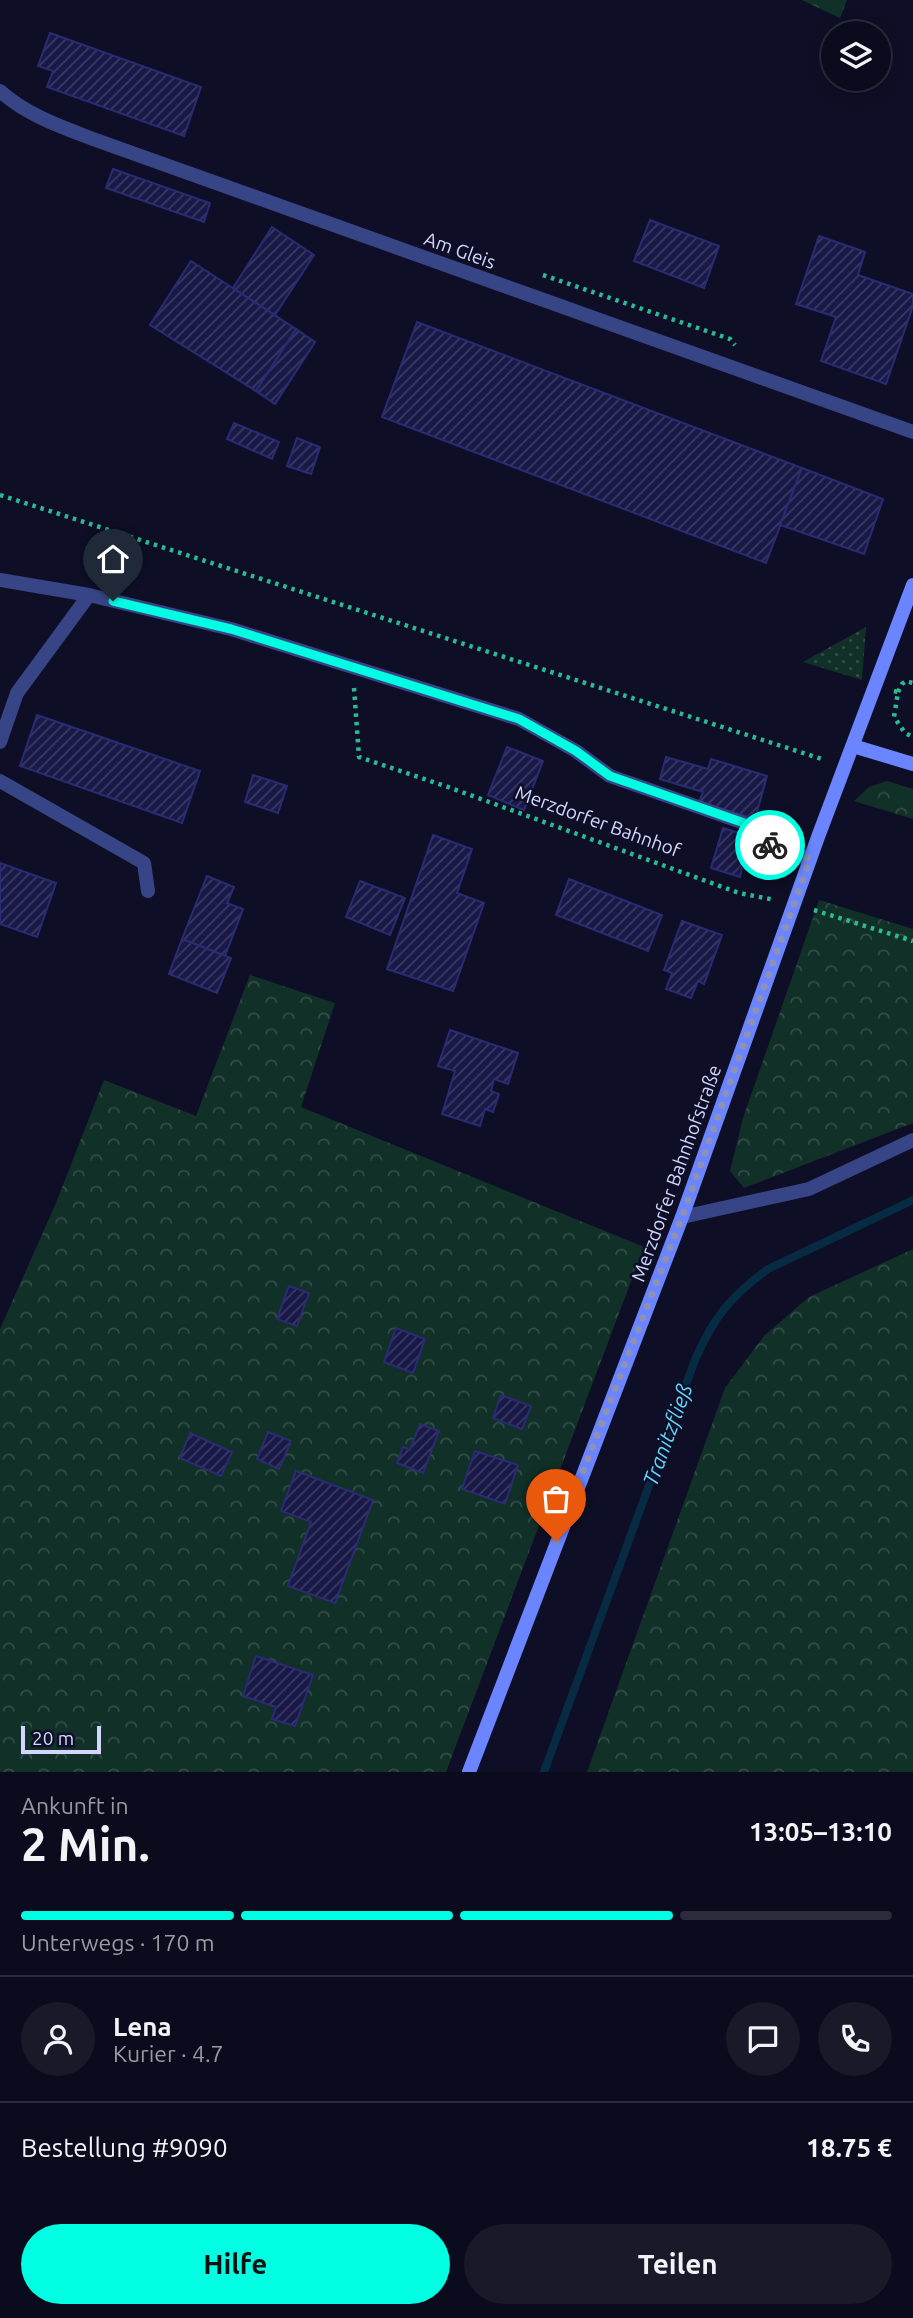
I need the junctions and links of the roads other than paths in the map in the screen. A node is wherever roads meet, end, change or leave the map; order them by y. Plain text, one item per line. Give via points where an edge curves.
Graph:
1 (0, 91) edge
2 (913, 432) edge
3 (0, 580) edge
4 (913, 585) edge
5 (89, 596) junction
6 (0, 742) edge
7 (853, 746) junction
8 (913, 764) edge
9 (0, 781) edge
10 (810, 859) junction
11 (148, 891) dead end
12 (913, 1140) edge
13 (682, 1217) junction
14 (469, 1772) edge

1 - 2 street, Am Gleis via 44,120 93,139
3 - 5 street
4 - 7 street, Merzdorfer Bahnhofstraße
5 - 6 street via 17,693
5 - 10 street via 231,629 519,719 610,776 747,824 766,844
7 - 8 street
7 - 10 street, Merzdorfer Bahnhofstraße
9 - 11 street via 144,863
10 - 13 street, Merzdorfer Bahnhofstraße
12 - 13 street via 809,1189
13 - 14 street, Merzdorfer Bahnhofstraße

